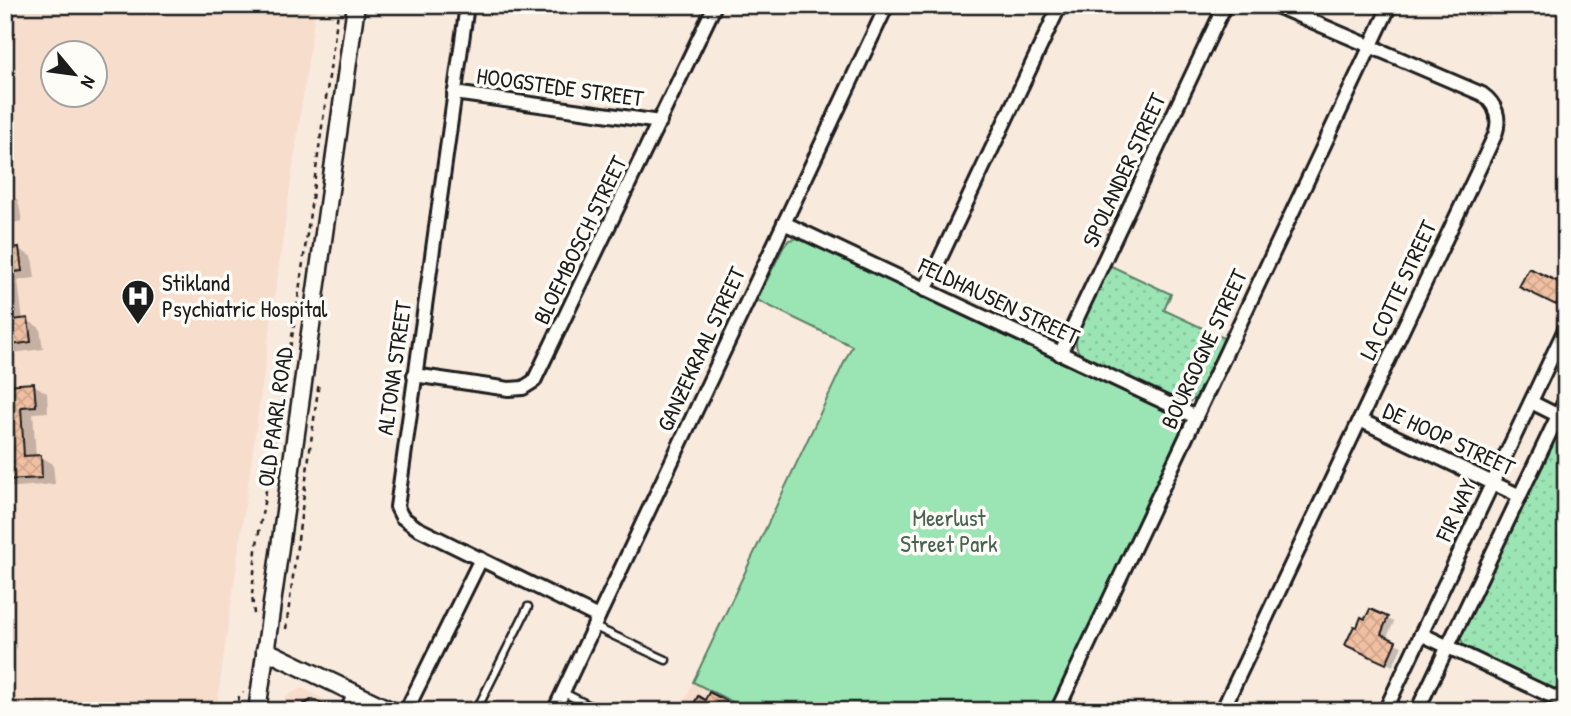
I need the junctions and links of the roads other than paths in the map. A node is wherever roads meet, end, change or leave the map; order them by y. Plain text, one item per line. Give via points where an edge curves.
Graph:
1 (356, 5) edge
2 (467, 5) edge
3 (715, 5) edge
4 (887, 5) edge
5 (1060, 5) edge
6 (1225, 5) edge
7 (1274, 5) edge
8 (1390, 5) edge
9 (1370, 47) junction
10 (454, 93) junction
11 (660, 122) junction
12 (784, 223) junction
13 (925, 290) junction
14 (1566, 327) edge
15 (1060, 354) junction
16 (414, 375) junction
17 (1566, 399) edge
18 (1531, 402) junction
19 (1196, 417) junction
20 (1562, 417) edge
21 (1360, 420) junction
22 (1492, 483) junction
23 (1520, 496) junction
24 (481, 559) junction
25 (528, 607) dead end
26 (596, 622) junction
27 (1421, 634) junction
28 (1448, 646) junction
29 (265, 650) junction
30 (666, 660) dead end
31 (352, 691) junction
32 (562, 692) junction
33 (1566, 704) edge
34 (257, 711) edge
35 (301, 711) edge
36 (327, 711) edge
37 (342, 711) edge
38 (392, 711) edge
39 (407, 711) edge
40 (476, 711) edge
41 (554, 711) edge
42 (593, 711) edge
43 (1057, 711) edge
44 (1222, 711) edge
45 (1385, 711) edge
46 (1417, 711) edge

1 - 29 main road, OLD PAARL ROAD
2 - 10 street, ALTONA STREET
3 - 11 street, BLOEMBOSCH STREET
4 - 12 street, GANZEKRAAL STREET
5 - 13 street
6 - 15 street, SPOLANDER STREET
7 - 9 street, LA COTTE STREET
8 - 9 street, BOURGOGNE STREET
9 - 19 street, BOURGOGNE STREET
9 - 21 street, LA COTTE STREET via 1482,94 1493,105 1498,122
10 - 11 street, HOOGSTEDE STREET
10 - 16 street, ALTONA STREET
11 - 16 street, BLOEMBOSCH STREET via 534,381 509,390
12 - 13 street, FELDHAUSEN STREET
12 - 26 street, GANZEKRAAL STREET
13 - 15 street, FELDHAUSEN STREET
14 - 18 street, FIR WAY
15 - 19 street, FELDHAUSEN STREET
16 - 24 street, ALTONA STREET via 398,509 411,525
17 - 20 street
18 - 20 street
18 - 22 street, FIR WAY
19 - 43 street, BOURGOGNE STREET
20 - 23 street
21 - 22 street, DE HOOP STREET
21 - 44 street, LA COTTE STREET
22 - 23 street, DE HOOP STREET
22 - 27 street, FIR WAY
23 - 28 street
24 - 26 street, ALTONA STREET
24 - 39 street
25 - 40 lane
26 - 30 lane
26 - 32 street, GANZEKRAAL STREET
27 - 28 street
27 - 45 street, FIR WAY
28 - 33 street
28 - 46 street
29 - 31 main road
29 - 34 main road, OLD PAARL ROAD
31 - 37 lane
31 - 38 main road
32 - 41 street, GANZEKRAAL STREET
32 - 42 lane
35 - 36 lane via 313,704

